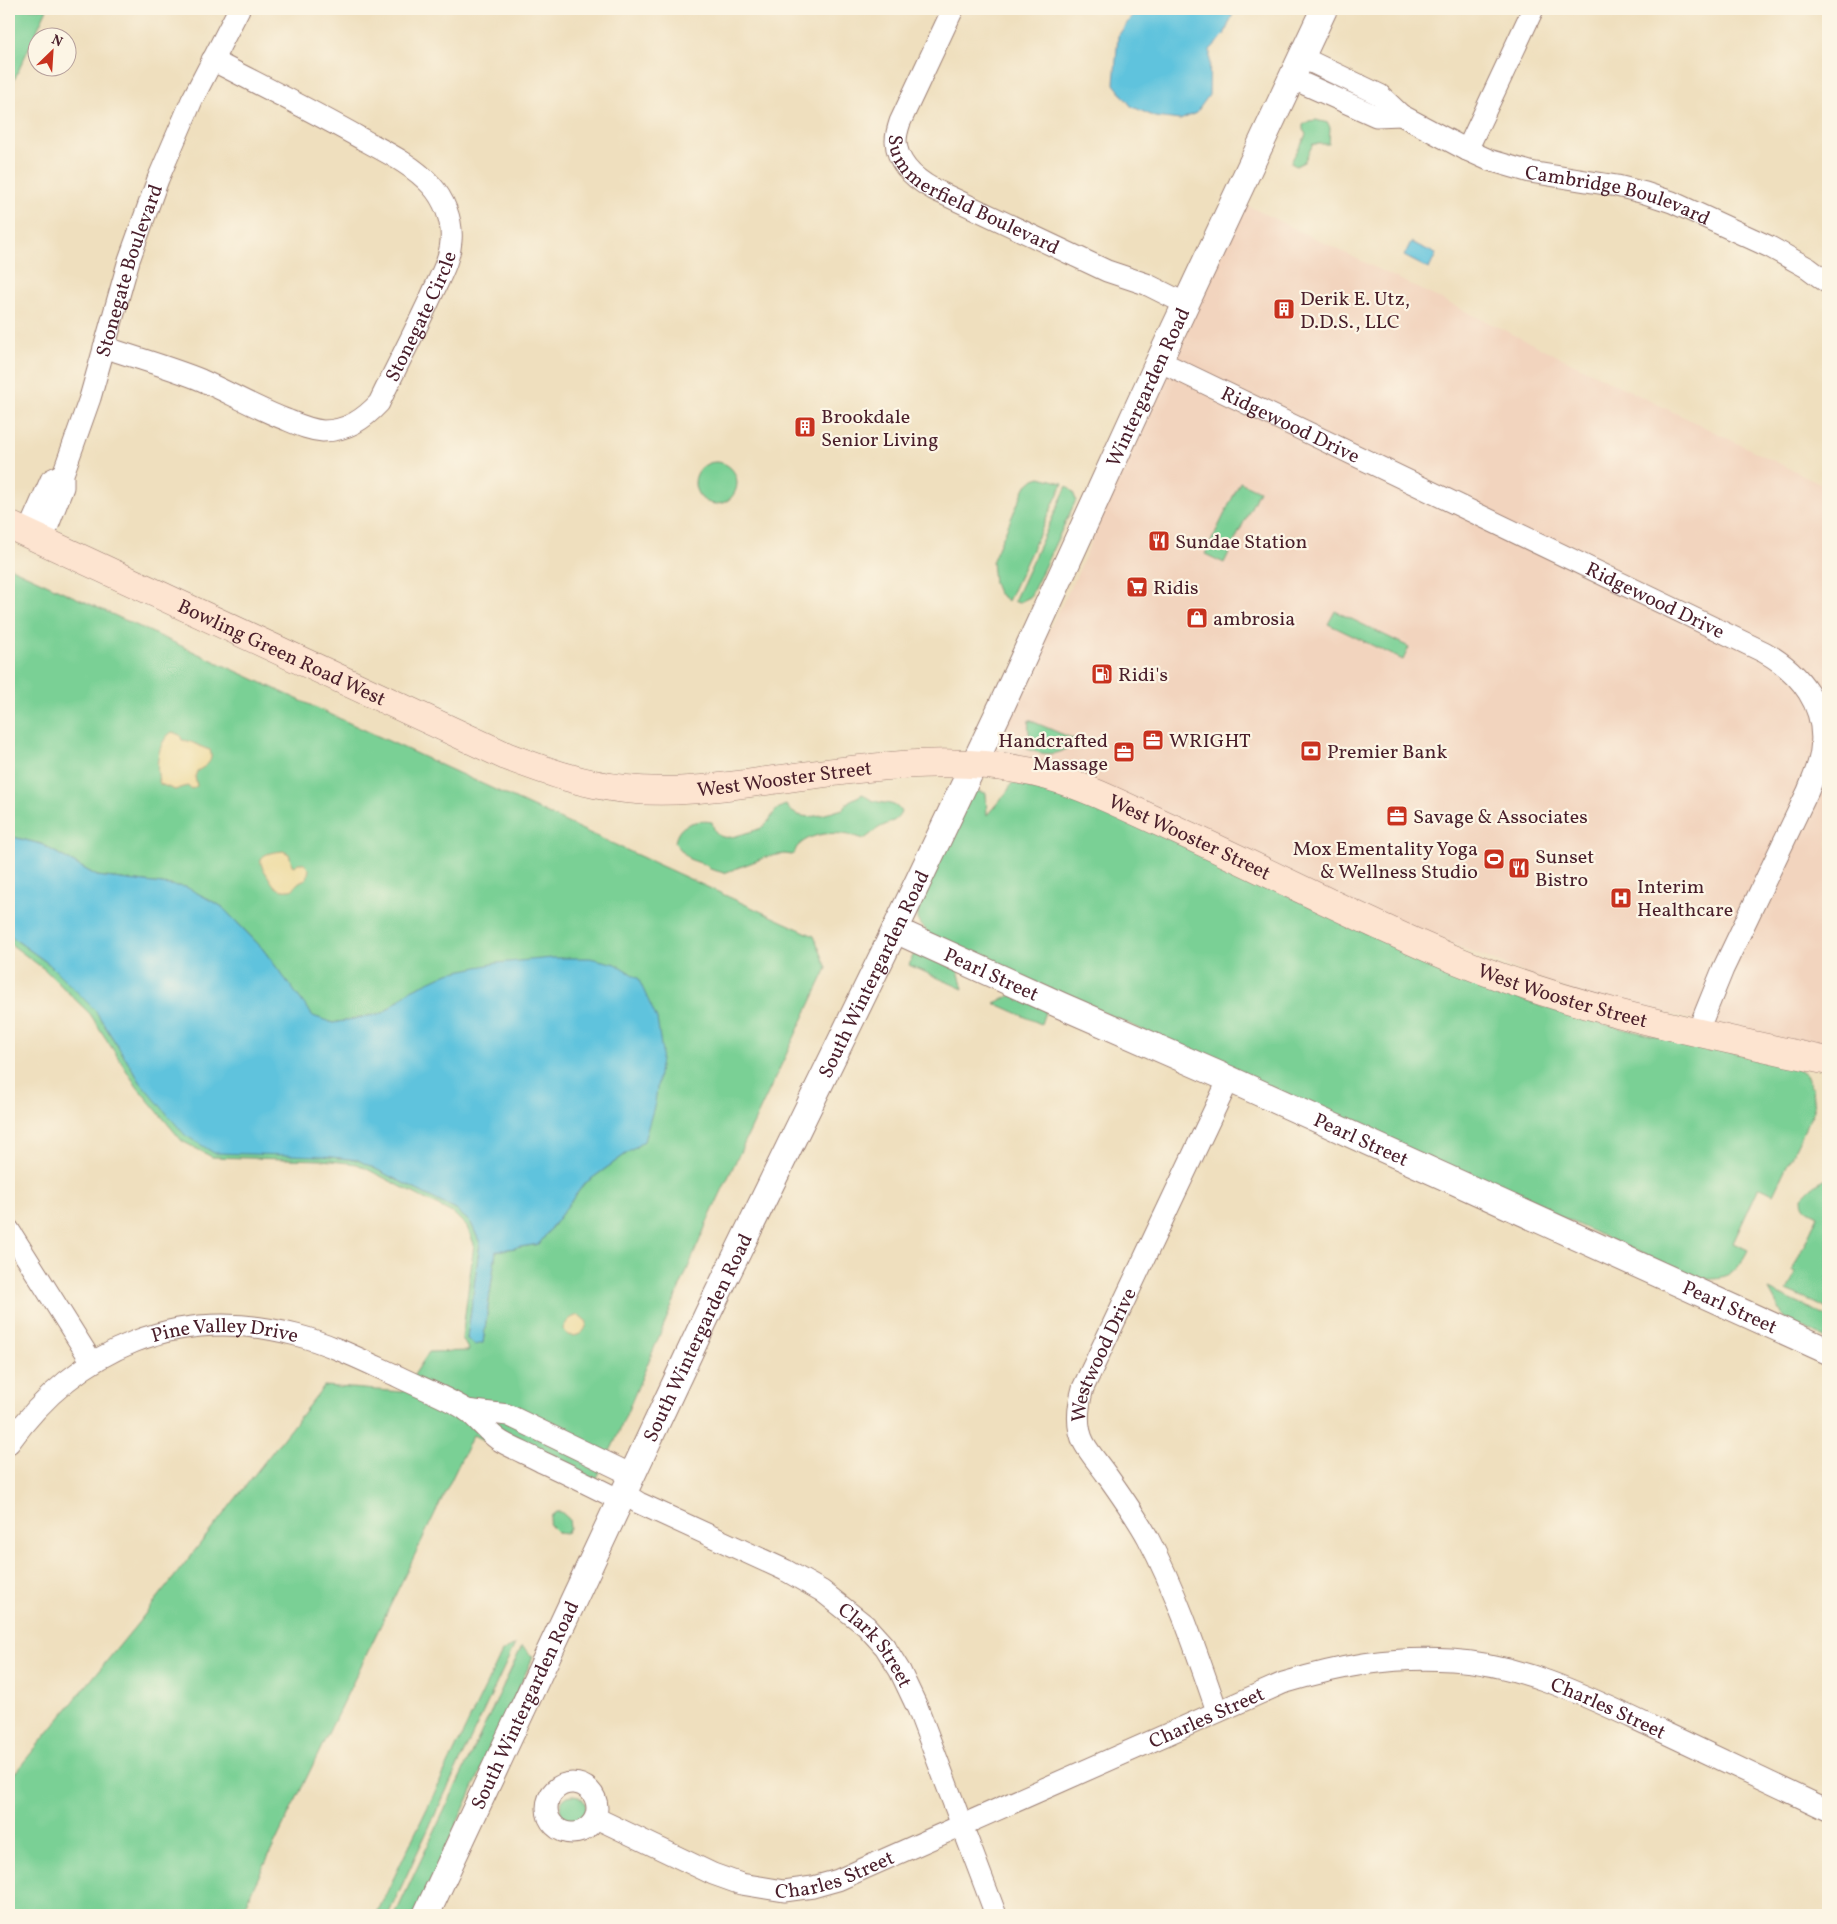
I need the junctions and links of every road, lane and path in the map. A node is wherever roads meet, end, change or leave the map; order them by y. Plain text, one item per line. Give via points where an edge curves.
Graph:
1 (239, 9) edge
2 (953, 9) edge
3 (1324, 9) edge
4 (1534, 9) edge
5 (212, 60) junction
6 (1296, 68) junction
7 (1467, 150) junction
8 (1828, 283) edge
9 (1186, 304) junction
10 (104, 348) junction
11 (1160, 361) junction
12 (26, 533) edge
13 (973, 764) junction
14 (558, 776) joint
15 (894, 930) junction
16 (1697, 1033) junction
17 (1828, 1061) edge
18 (1229, 1078) junction
19 (9, 1230) edge
20 (1828, 1351) edge
21 (92, 1362) junction
22 (9, 1443) edge
23 (625, 1489) junction
24 (1216, 1711) junction
25 (1828, 1810) edge
26 (596, 1818) dead end
27 (962, 1825) junction
28 (426, 1915) edge
29 (996, 1915) edge

1 - 5 street, Stonegate Boulevard
2 - 9 street, Summerfield Boulevard via 900,122 896,140 899,156 907,170 933,190
3 - 6 street, Wintergarden Road
4 - 7 street
5 - 10 street, Stonegate Boulevard via 152,196 128,260
5 - 10 street, Stonegate Circle via 391,155 422,176 432,186 446,212 451,241 447,261 379,402 355,424 340,429 308,428 201,380
6 - 7 street, Cambridge Boulevard via 1376,116 1402,116
6 - 9 street, Wintergarden Road
7 - 8 street, Cambridge Boulevard via 1530,172 1645,192 1770,247
9 - 11 street, Wintergarden Road
10 - 12 street, Stonegate Boulevard via 63,474 63,487
11 - 13 street, Wintergarden Road
11 - 16 street, Ridgewood Drive via 1764,652 1787,666 1802,681 1813,698 1821,724 1818,764 1723,969
12 - 14 main road, Bowling Green Road West via 506,756
13 - 14 main road, West Wooster Street via 854,770 670,791 628,790
13 - 15 street, South Wintergarden Road
13 - 16 main road, West Wooster Street via 1015,769 1088,791 1428,949 1491,974 1552,995
15 - 18 street, Pearl Street
15 - 23 street, South Wintergarden Road
16 - 17 main road, West Wooster Street
18 - 20 street, Pearl Street
18 - 24 street, Westwood Drive via 1083,1388 1078,1416 1084,1443 1125,1500 1167,1578 1200,1660
19 - 21 street
21 - 22 street, Pine Valley Drive via 57,1388
21 - 23 street, Pine Valley Drive via 133,1342 198,1326 254,1327 296,1335 363,1360 466,1410 500,1441
23 - 27 street, Clark Street via 639,1503 785,1570 822,1591 866,1626 900,1671 918,1709
23 - 28 street, South Wintergarden Road
24 - 25 street, Charles Street via 1284,1683 1324,1670 1366,1662 1409,1658 1494,1666 1549,1681
24 - 27 street, Charles Street
26 - 27 street, Charles Street via 713,1874 741,1884 784,1891 838,1880
27 - 29 street, Clark Street

